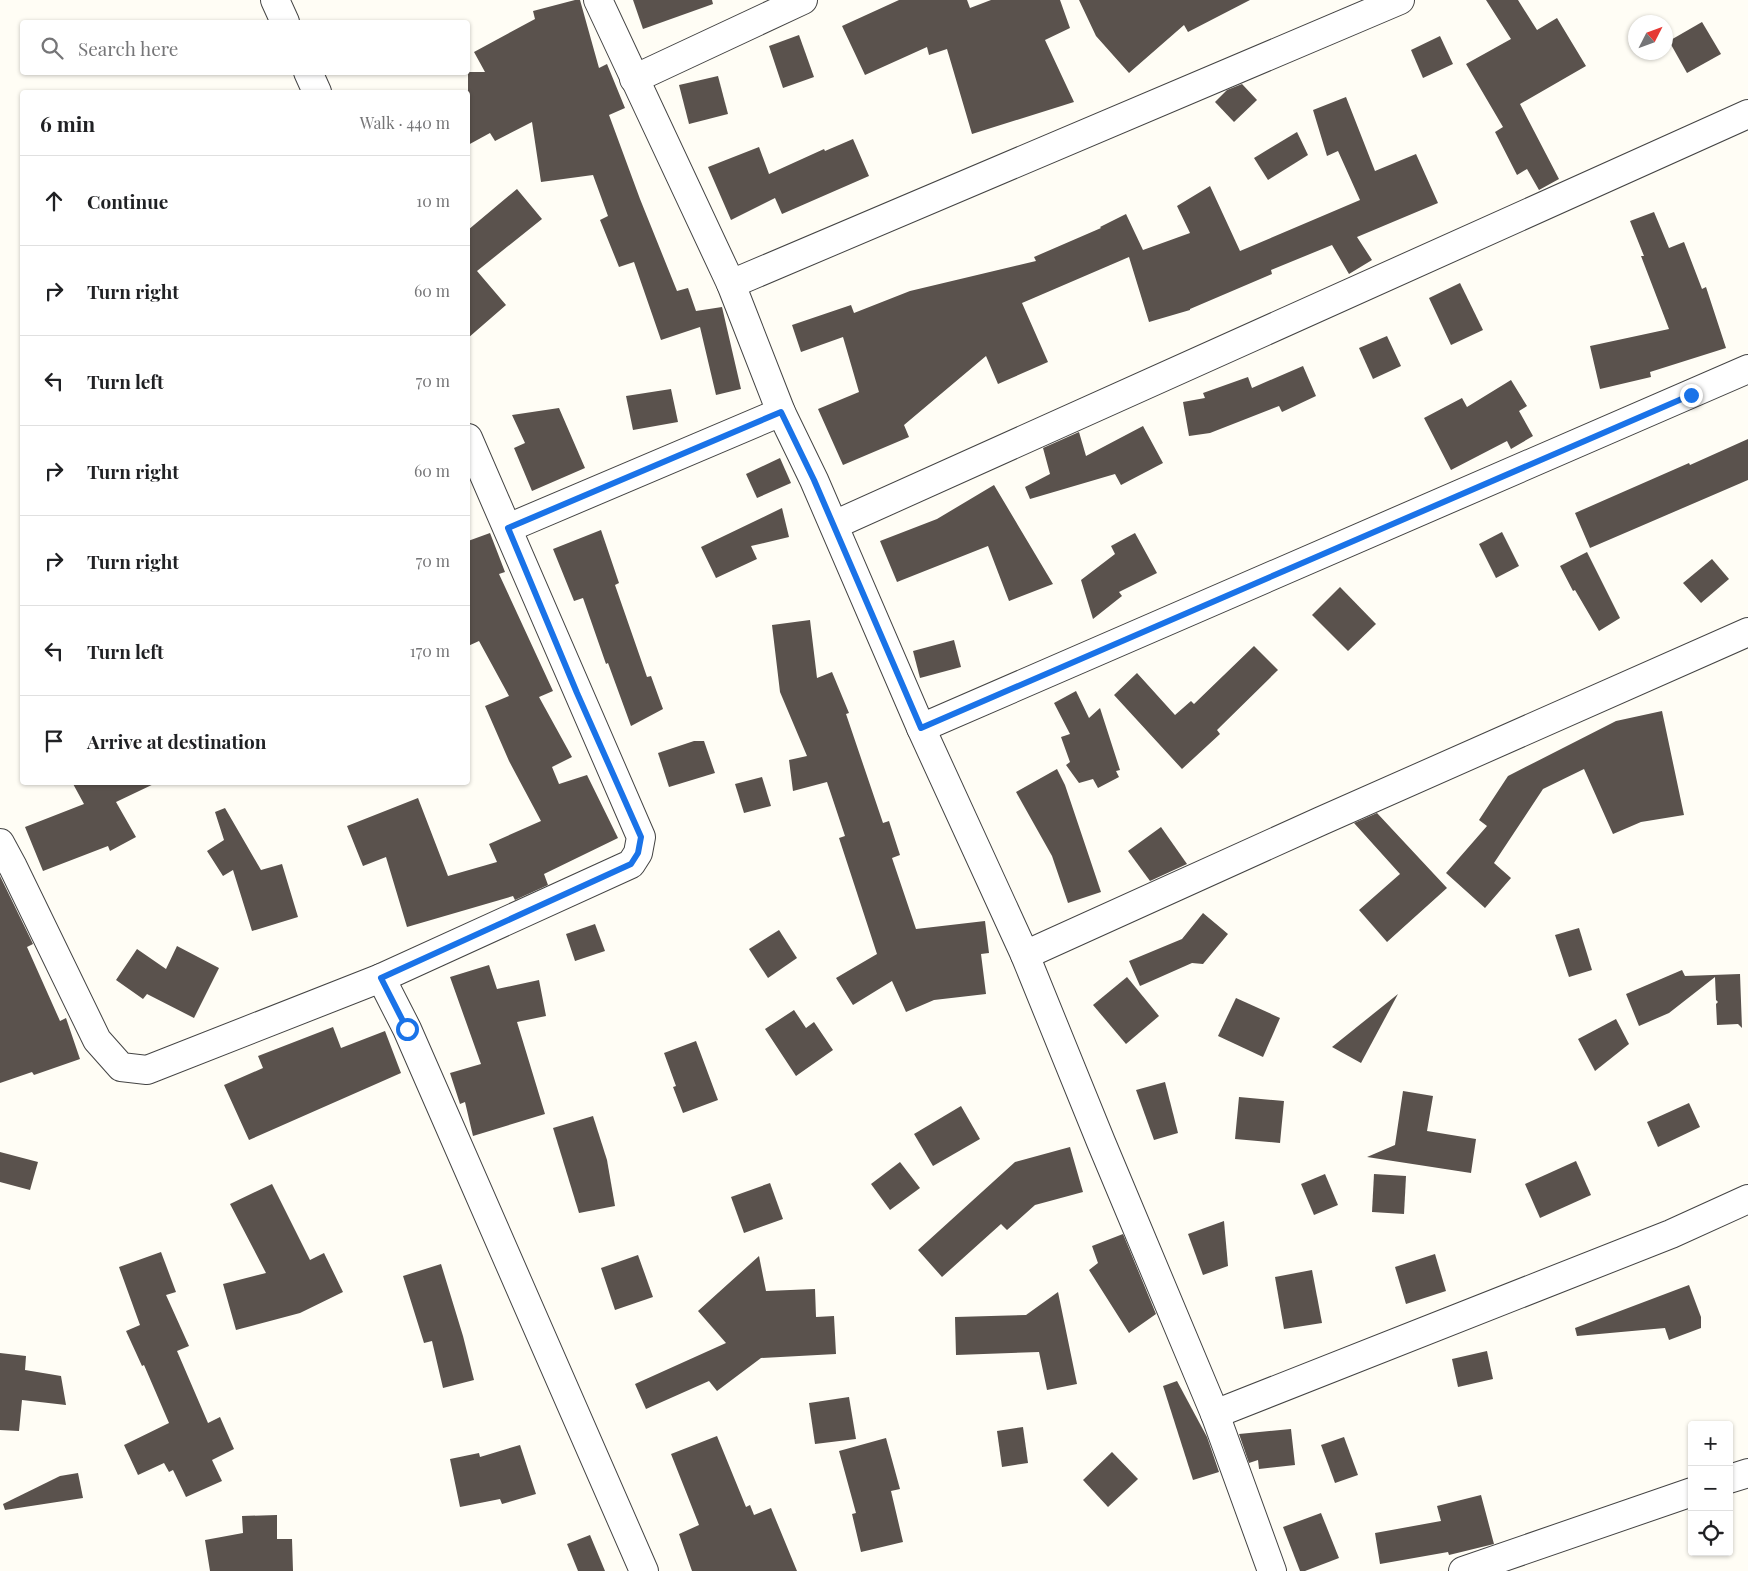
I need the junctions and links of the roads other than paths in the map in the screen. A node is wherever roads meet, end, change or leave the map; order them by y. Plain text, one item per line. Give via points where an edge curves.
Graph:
1 (275, 0) edge
2 (598, 0) edge
3 (803, 0) edge
4 (1400, 0) edge
5 (284, 20) edge
6 (309, 75) edge
7 (634, 79) junction
8 (315, 90) edge
9 (1748, 114) edge
10 (731, 284) junction
11 (1748, 369) edge
12 (781, 412) junction
13 (470, 442) edge
14 (834, 526) junction
15 (508, 528) junction
16 (1748, 632) edge
17 (921, 728) junction
18 (0, 843) edge
19 (1025, 955) junction
20 (381, 978) junction
21 (1748, 1199) edge
22 (1215, 1414) junction
23 (1748, 1473) edge
24 (1733, 1478) edge
25 (1688, 1493) edge
26 (644, 1571) edge
27 (1272, 1571) edge
28 (1463, 1571) edge

1 - 5 street
2 - 7 street
3 - 7 street
4 - 10 street
6 - 8 street
7 - 10 street
9 - 14 street
10 - 12 street
11 - 17 street
12 - 14 street
12 - 15 street
13 - 15 street
14 - 17 street
15 - 20 street via 641,837 638,853 631,864
16 - 19 street
17 - 19 street
18 - 20 street via 97,1040 121,1066 147,1070
19 - 22 street
20 - 26 street via 407,1029
21 - 22 street via 1671,1234
22 - 27 street
23 - 24 street
25 - 28 street

